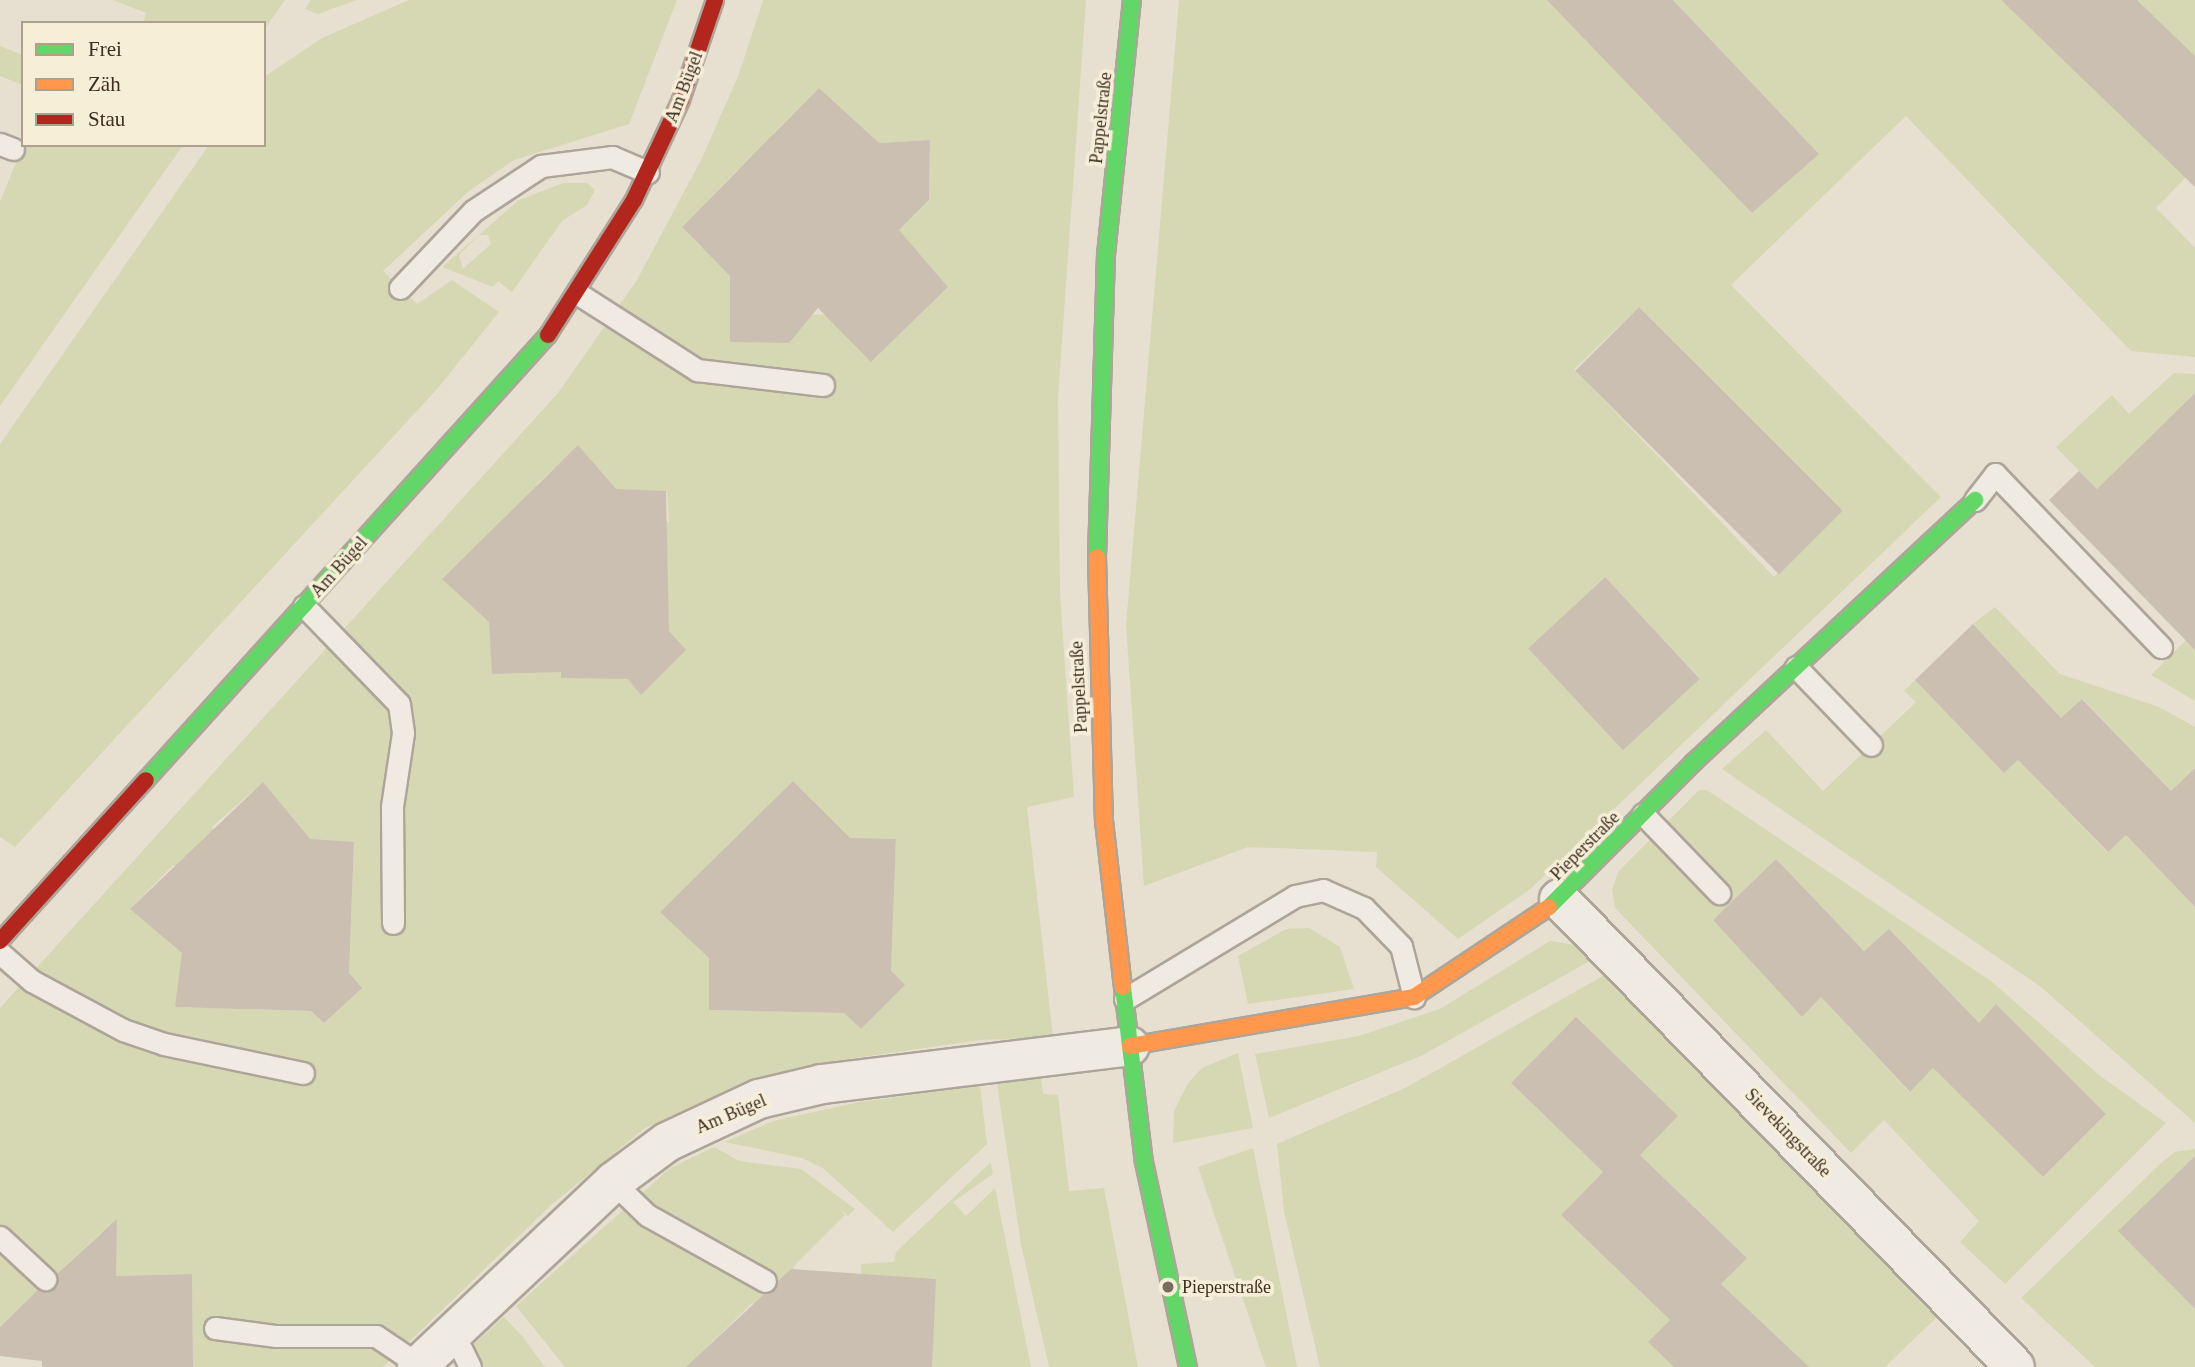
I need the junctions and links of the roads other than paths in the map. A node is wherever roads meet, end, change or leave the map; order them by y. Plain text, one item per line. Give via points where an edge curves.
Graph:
1 (715, 0) edge
2 (1132, 0) edge
3 (648, 172) junction
4 (400, 288) dead end
5 (578, 293) junction
6 (823, 385) dead end
7 (1975, 500) joint
8 (304, 606) junction
9 (2161, 647) dead end
10 (1796, 667) junction
11 (1871, 745) dead end
12 (1643, 814) junction
13 (1719, 894) dead end
14 (1559, 899) junction
15 (393, 923) dead end
16 (0, 941) edge
17 (0, 953) edge
18 (1415, 997) junction
19 (1125, 999) junction
20 (1130, 1046) junction
21 (303, 1073) dead end
22 (613, 1182) junction
23 (0, 1237) edge
24 (45, 1279) dead end
25 (765, 1281) dead end
26 (215, 1328) dead end
27 (453, 1332) junction
28 (2007, 1364) edge
29 (418, 1366) edge
30 (470, 1367) edge
31 (1188, 1367) edge

1 - 3 street, Am Bügel via 681,100
2 - 19 street, Pappelstraße via 1106,255 1095,621 1104,821
3 - 4 lane via 612,157 541,166 473,211
3 - 5 street, Am Bügel
5 - 6 lane via 698,370
5 - 8 street, Am Bügel via 545,340
7 - 9 lane via 1995,474
7 - 10 street, Pieperstraße
8 - 15 lane via 398,704 403,733 392,807
8 - 16 street, Am Bügel
10 - 11 lane
10 - 12 street, Pieperstraße
12 - 13 lane
12 - 14 street, Pieperstraße
14 - 18 street, Pieperstraße via 1481,957
14 - 28 street, Sievekingstraße
17 - 21 lane via 32,981 123,1030 164,1044
18 - 19 lane via 1401,946 1364,908 1323,890 1295,896
18 - 20 street, Pieperstraße
19 - 20 street, Pappelstraße
20 - 22 street, Am Bügel via 822,1084 759,1099 667,1142
20 - 31 street, Pappelstraße via 1144,1162
22 - 25 lane via 647,1214
22 - 27 street, Am Bügel
23 - 24 lane
26 - 29 lane via 276,1336 376,1336
27 - 29 street, Am Bügel
27 - 30 lane

